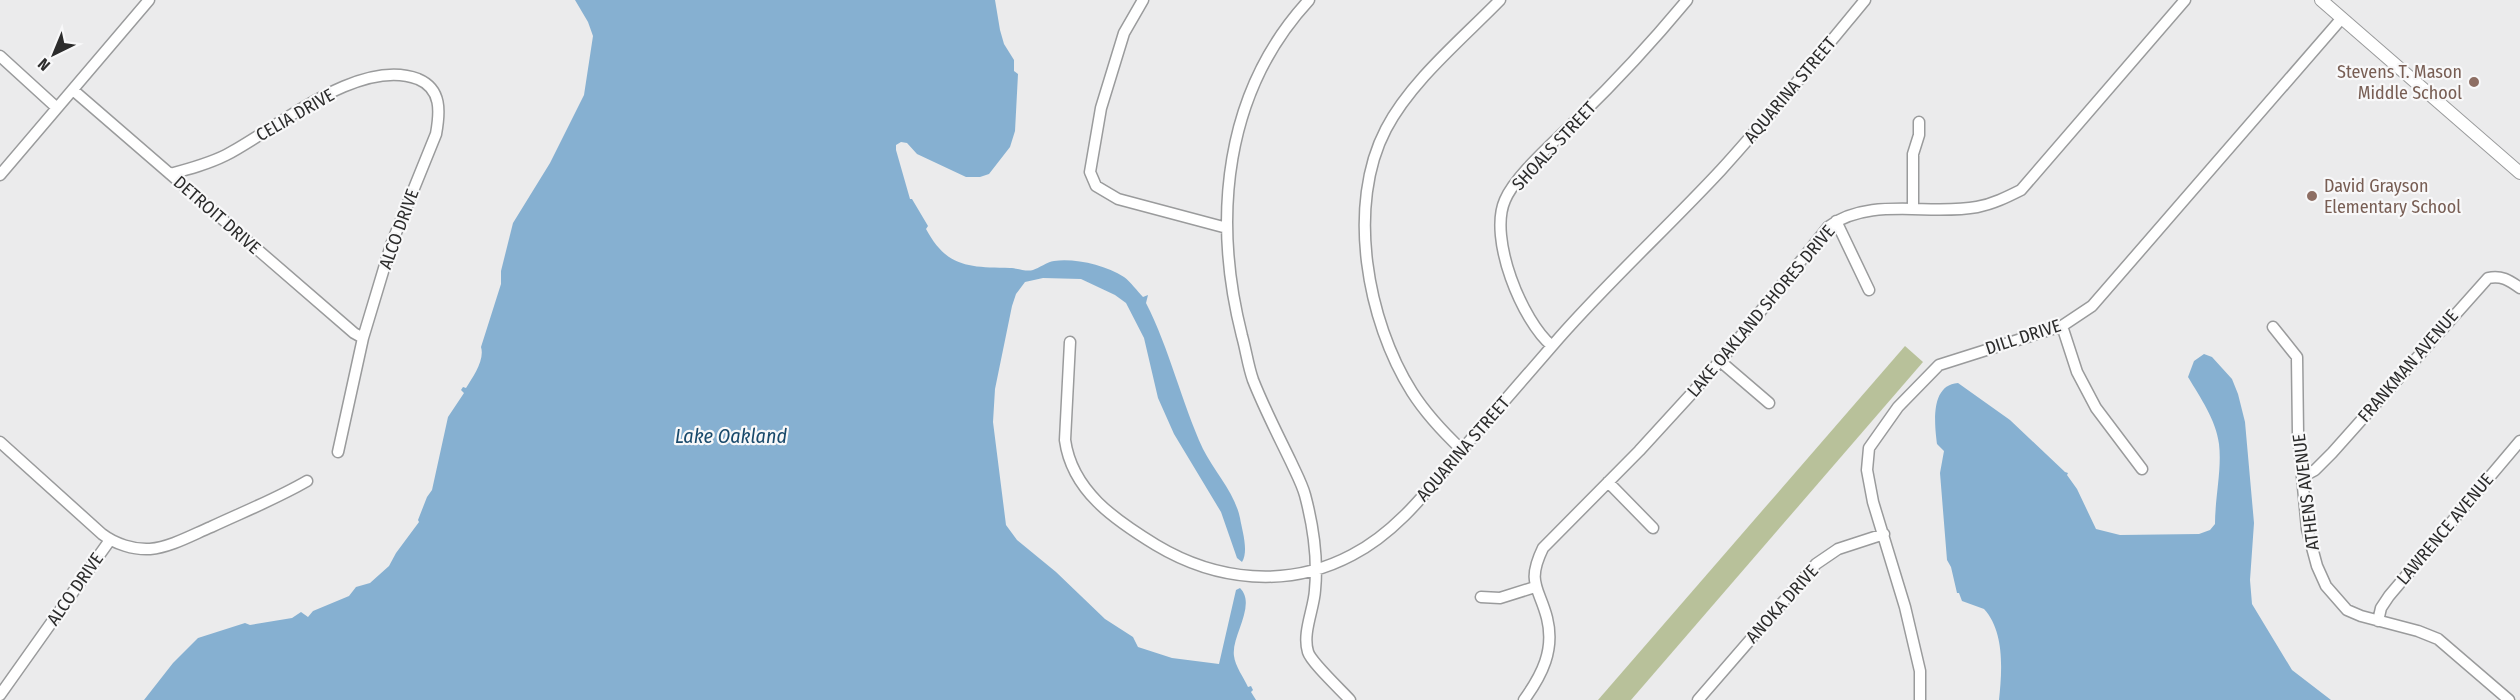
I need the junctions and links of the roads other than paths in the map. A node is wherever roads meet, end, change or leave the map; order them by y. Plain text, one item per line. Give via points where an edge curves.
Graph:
1 (149, 0) edge
2 (1143, 0) edge
3 (1309, 0) edge
4 (1500, 0) edge
5 (1687, 0) edge
6 (1865, 0) edge
7 (2185, 0) edge
8 (2321, 0) edge
9 (2342, 18) junction
10 (0, 56) edge
11 (424, 82) joint
12 (73, 90) junction
13 (57, 108) junction
14 (1919, 122) dead end
15 (2520, 173) edge
16 (170, 174) junction
17 (0, 175) edge
18 (1913, 209) junction
19 (1836, 221) junction
20 (1227, 228) junction
21 (2520, 288) edge
22 (1869, 290) dead end
23 (2062, 326) junction
24 (2273, 327) dead end
25 (363, 338) junction
26 (1070, 342) dead end
27 (1552, 346) junction
28 (1720, 362) junction
29 (1768, 403) dead end
30 (2520, 441) edge
31 (0, 442) edge
32 (1462, 450) junction
33 (338, 452) dead end
34 (2142, 469) dead end
35 (2302, 477) junction
36 (307, 481) dead end
37 (1608, 482) junction
38 (1653, 528) dead end
39 (1884, 534) junction
40 (110, 540) junction
41 (1317, 569) junction
42 (1535, 587) junction
43 (1481, 597) dead end
44 (2378, 621) junction
45 (0, 695) edge
46 (1350, 700) edge
47 (1524, 700) edge
48 (1698, 700) edge
49 (1920, 700) edge
50 (2509, 700) edge

1 - 12 street
2 - 20 street via 1124,33 1101,108 1090,172 1096,186 1118,199
3 - 20 street via 1264,61 1246,99 1234,142
4 - 32 street via 1404,100 1386,128 1374,155 1364,215 1373,291 1397,365 1425,412
5 - 27 street, SHOALS STREET via 1505,198 1502,230 1509,272 1525,314
6 - 27 street, AQUARINA STREET via 1722,169
7 - 18 street, LAKE OAKLAND SHORES DRIVE via 2021,190 1977,207
8 - 9 main road
9 - 15 main road
9 - 23 street, DILL DRIVE via 2103,294 2080,316
10 - 13 street
11 - 16 street, CELIA DRIVE via 395,75 358,81 313,101 226,154 196,168
11 - 25 street, ALCO DRIVE via 437,96 436,134 391,245
12 - 13 street
12 - 16 street, DETROIT DRIVE
13 - 17 street
14 - 18 street via 1920,135 1913,154
16 - 25 street, DETROIT DRIVE
18 - 19 street, LAKE OAKLAND SHORES DRIVE via 1855,214
19 - 22 street
19 - 28 street, LAKE OAKLAND SHORES DRIVE via 1811,245
20 - 41 street via 1230,280 1253,378 1305,494
21 - 35 street, FRANKMAN AVENUE via 2505,278 2488,278 2332,453
23 - 34 street via 2077,372 2096,408
23 - 39 street, DILL DRIVE via 1939,364 1898,407 1875,437 1867,457 1873,502
24 - 35 street, ATHENS AVENUE via 2297,357
25 - 33 street, ALCO DRIVE
26 - 41 street, AQUARINA STREET via 1067,456 1093,499 1181,560 1215,572 1254,577
27 - 32 street, AQUARINA STREET
28 - 29 street
28 - 37 street, LAKE OAKLAND SHORES DRIVE
30 - 44 street, LAWRENCE AVENUE via 2389,596
31 - 40 street
32 - 41 street, AQUARINA STREET via 1374,543
35 - 44 street, ATHENS AVENUE via 2307,529 2326,586 2347,610
36 - 40 street, ALCO DRIVE via 165,545 143,548
37 - 38 street
37 - 42 street, LAKE OAKLAND SHORES DRIVE via 1543,548 1535,569
39 - 48 street, ANOKA DRIVE via 1838,549 1816,564
39 - 49 street, DILL DRIVE via 1920,671
40 - 45 street, ALCO DRIVE
41 - 46 street via 1308,653
42 - 43 street via 1500,598
42 - 47 street via 1548,619 1550,649 1544,670
44 - 50 street, ATHENS AVENUE via 2438,639

